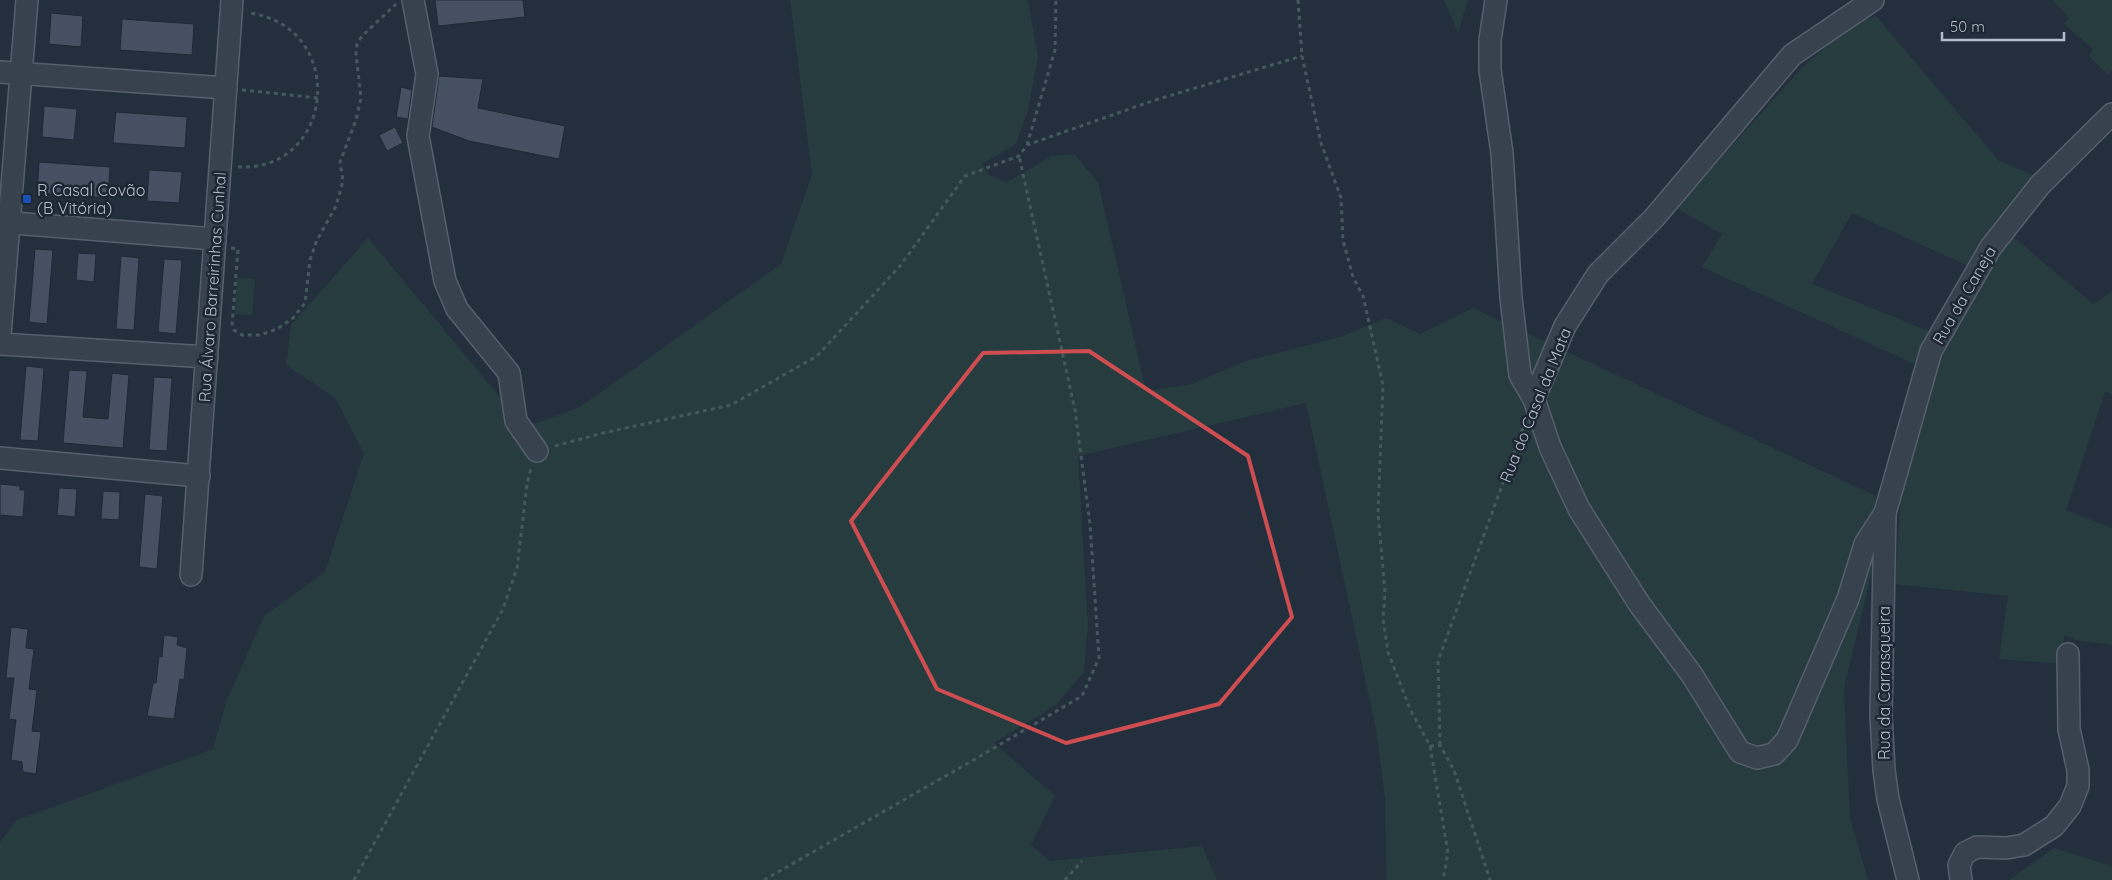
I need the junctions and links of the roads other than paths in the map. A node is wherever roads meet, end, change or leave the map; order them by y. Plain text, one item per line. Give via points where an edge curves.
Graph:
1 (27, 0) edge
2 (413, 0) edge
3 (1496, 0) edge
4 (1873, 0) edge
5 (232, 6) edge
6 (0, 72) edge
7 (22, 74) junction
8 (226, 88) junction
9 (2112, 114) edge
10 (4, 222) edge
11 (215, 243) junction
12 (0, 335) edge
13 (0, 344) edge
14 (207, 357) junction
15 (1534, 399) junction
16 (537, 451) road end
17 (0, 458) edge
18 (199, 476) junction
19 (1885, 514) junction
20 (191, 575) dead end
21 (2068, 654) dead end
22 (1908, 880) edge
23 (1961, 880) edge

1 - 7 street
2 - 16 street via 427,74 418,136 444,281 457,309 508,373 516,421
3 - 15 street via 1490,40 1490,70 1502,153 1511,298 1520,375
4 - 15 street, Rua do Casal da Mata via 1792,55 1660,211 1598,274 1565,326
5 - 8 street, Rua Álvaro Barreirinhas Cunhal
6 - 7 street
7 - 8 street
7 - 10 street
8 - 11 street, Rua Álvaro Barreirinhas Cunhal
9 - 19 street, Rua da Caneja via 2040,185 1991,247 1931,352
10 - 11 street
10 - 12 street
11 - 14 street, Rua Álvaro Barreirinhas Cunhal
13 - 14 street
14 - 18 street, Rua Álvaro Barreirinhas Cunhal
15 - 19 street via 1550,447 1579,509 1640,605 1692,675 1740,752 1757,758 1774,754 1787,740 1848,599 1865,544
17 - 18 street
18 - 20 street, Rua Álvaro Barreirinhas Cunhal
19 - 22 street, Rua da Carrasqueira via 1881,716 1884,770
21 - 23 street via 2069,729 2078,770 2078,786 2070,806 2054,826 2024,845 1977,848 1965,853 1959,864

